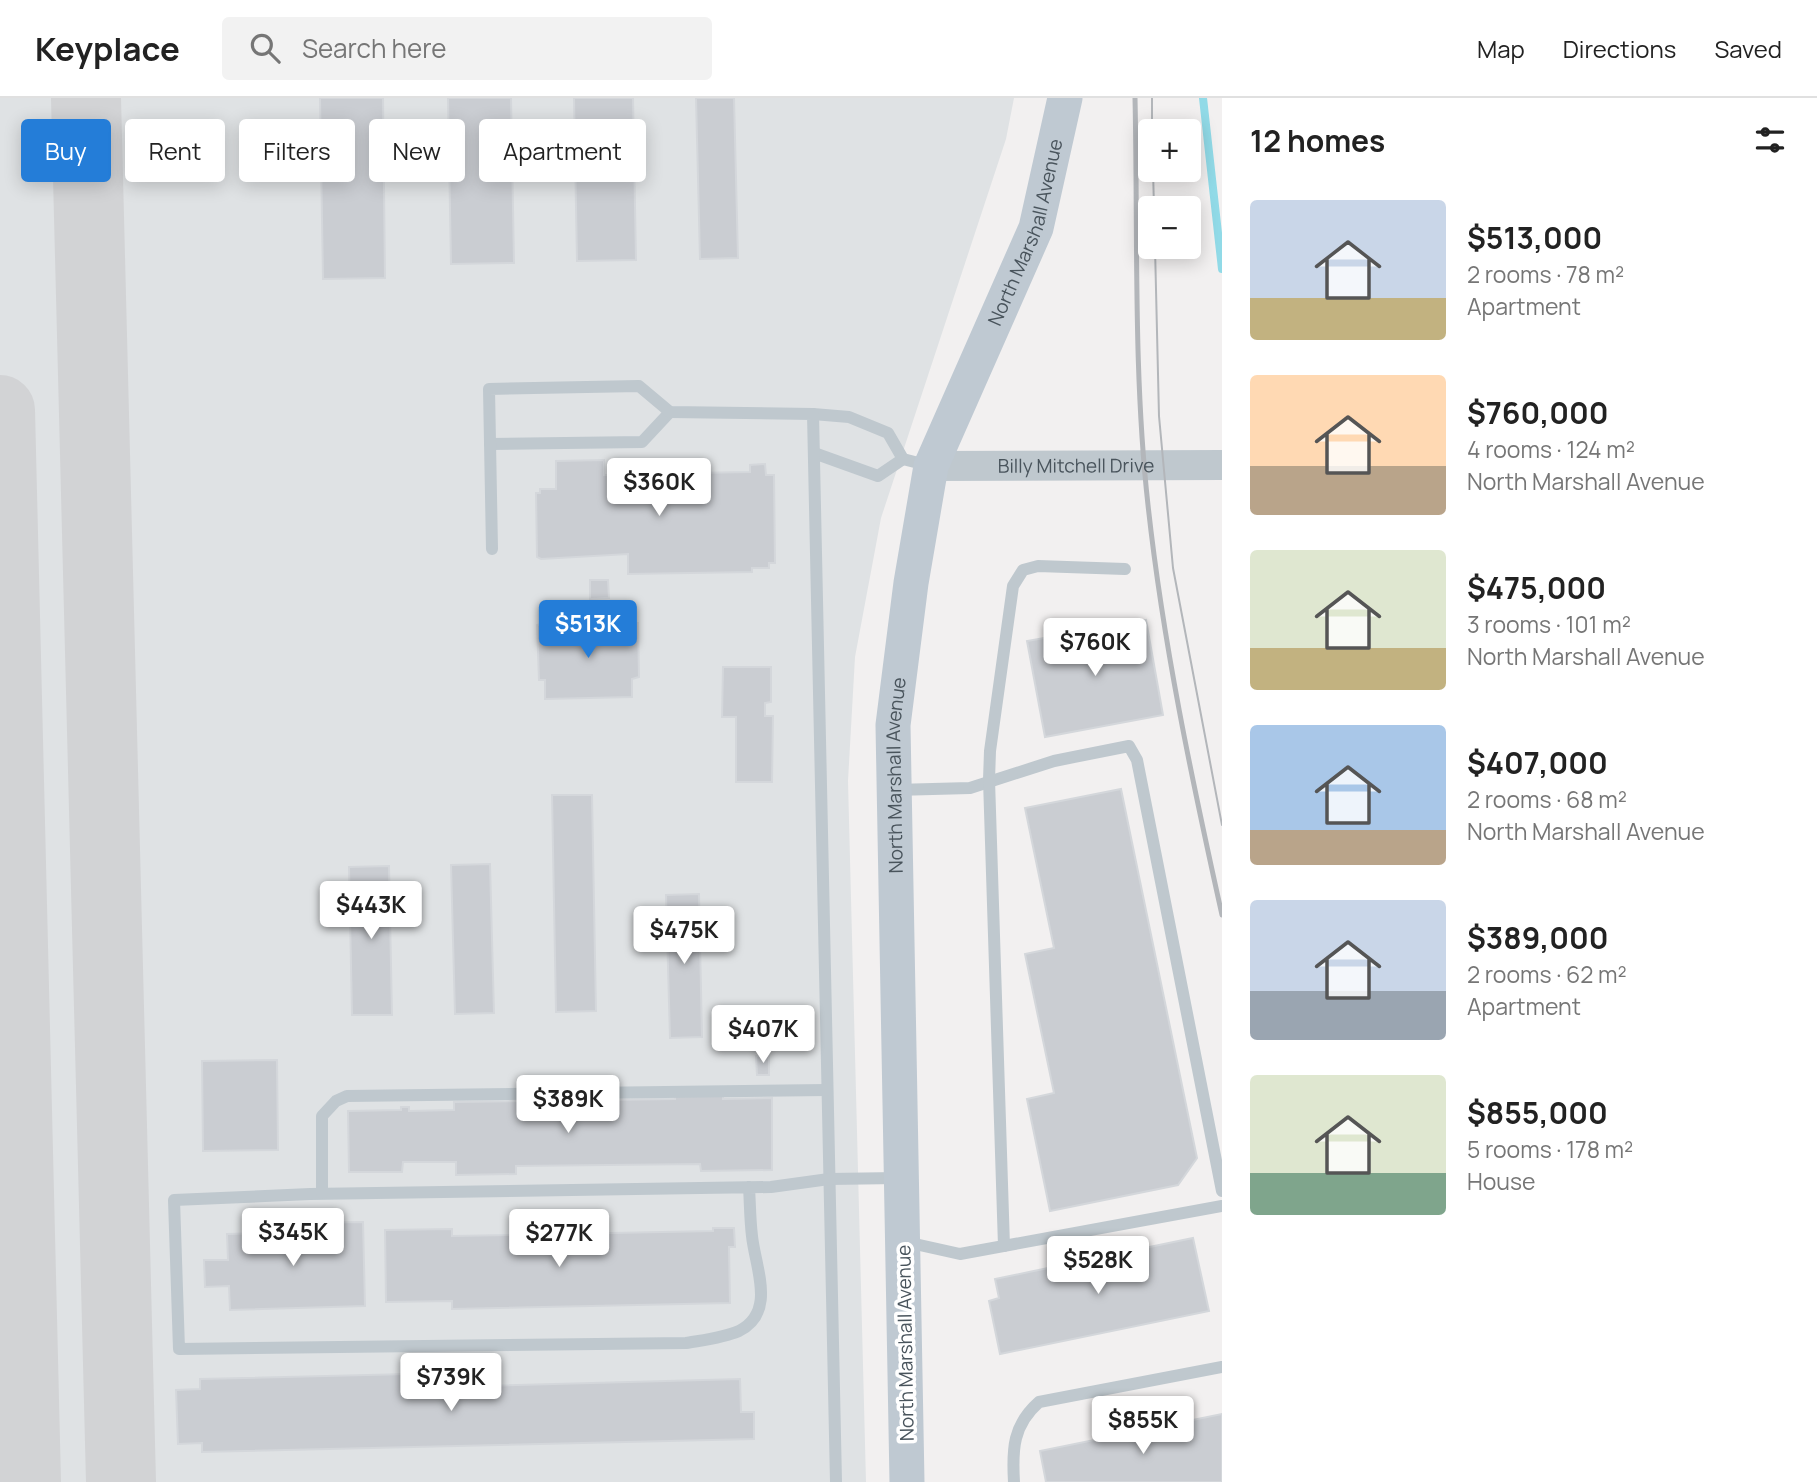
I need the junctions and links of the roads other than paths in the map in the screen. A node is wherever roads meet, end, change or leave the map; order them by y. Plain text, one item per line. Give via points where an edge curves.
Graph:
1 (1065, 98) edge
2 (670, 412) junction
3 (813, 414) junction
4 (490, 444) junction
5 (814, 453) junction
6 (917, 462) junction
7 (1222, 465) edge
8 (492, 549) dead end
9 (1125, 569) dead end
10 (989, 780) junction
11 (894, 790) junction
12 (827, 1090) junction
13 (902, 1178) junction
14 (829, 1179) junction
15 (749, 1187) junction
16 (1222, 1191) edge
17 (322, 1194) junction
18 (1222, 1206) edge
19 (903, 1242) junction
20 (1004, 1246) junction
21 (1222, 1367) edge
22 (836, 1482) edge
23 (907, 1482) edge
24 (1014, 1482) edge

1 - 6 main road, North Marshall Avenue via 1036,228
2 - 3 lane
2 - 4 lane via 642,442
2 - 4 lane via 639,386 489,390
3 - 5 lane
3 - 6 lane via 849,417 888,433
4 - 8 lane
5 - 6 lane via 878,476
5 - 12 lane
6 - 7 street, Billy Mitchell Drive
6 - 11 main road, North Marshall Avenue via 911,583 893,725
9 - 10 lane via 1038,566 1023,570 1013,586
10 - 11 lane via 970,788
10 - 16 lane via 1129,746 1137,760
10 - 20 lane
11 - 13 main road, North Marshall Avenue
12 - 14 lane
12 - 17 lane via 347,1096 322,1116
13 - 14 lane
13 - 19 main road, North Marshall Avenue
14 - 15 lane
14 - 22 lane
15 - 17 lane
15 - 17 lane via 761,1300 750,1322 716,1338 686,1343 179,1349 174,1200
18 - 20 lane
19 - 20 lane via 961,1254
19 - 23 main road, North Marshall Avenue
21 - 24 lane via 1040,1402 1026,1413 1017,1429

